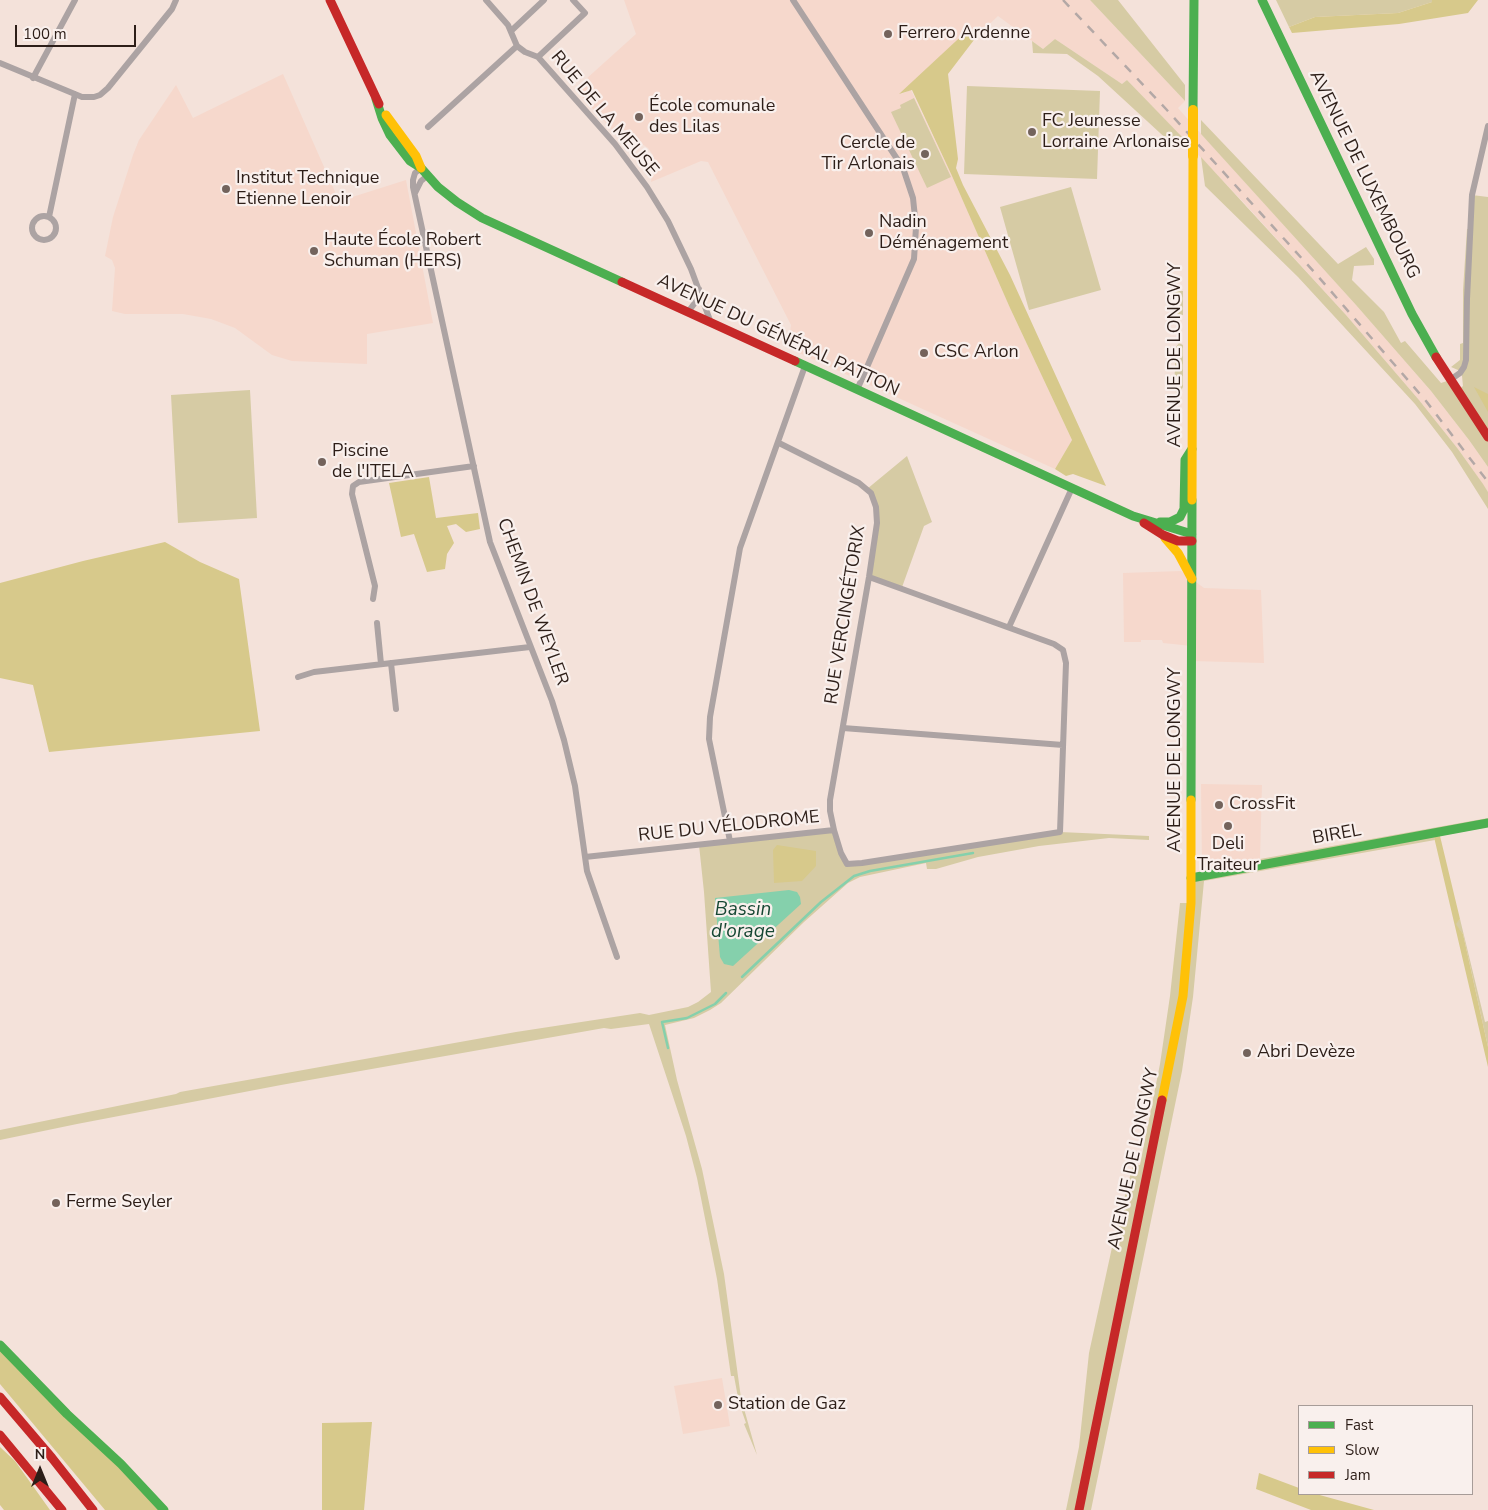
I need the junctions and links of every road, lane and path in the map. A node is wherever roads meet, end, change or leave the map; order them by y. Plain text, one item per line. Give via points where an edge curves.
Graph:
1 (75, 0) edge
2 (176, 0) edge
3 (330, 0) edge
4 (486, 0) edge
5 (544, 0) edge
6 (574, 0) edge
7 (793, 0) edge
8 (1194, 0) edge
9 (1262, 0) edge
10 (511, 31) junction
11 (516, 46) junction
12 (538, 58) junction
13 (0, 63) edge
14 (33, 78) junction
15 (75, 94) junction
16 (1488, 126) edge
17 (428, 127) dead end
18 (424, 172) junction
19 (49, 217) dead end
20 (699, 288) junction
21 (688, 312) junction
22 (711, 323) junction
23 (805, 366) junction
24 (1450, 380) junction
25 (858, 390) junction
26 (1488, 437) edge
27 (778, 443) junction
28 (1192, 450) junction
29 (474, 466) junction
30 (1072, 488) junction
31 (1133, 516) junction
32 (1163, 536) junction
33 (1192, 538) junction
34 (869, 578) junction
35 (1192, 580) junction
36 (373, 600) dead end
37 (377, 623) dead end
38 (1009, 627) junction
39 (530, 647) junction
40 (391, 663) junction
41 (381, 664) junction
42 (298, 677) dead end
43 (396, 709) dead end
44 (843, 728) junction
45 (1063, 744) junction
46 (1488, 823) edge
47 (834, 830) junction
48 (730, 841) junction
49 (585, 857) junction
50 (1191, 878) junction
51 (617, 957) dead end
52 (0, 1345) edge
53 (0, 1397) edge
54 (0, 1435) edge
55 (62, 1510) edge
56 (93, 1510) edge
57 (164, 1510) edge
58 (1078, 1510) edge

1 - 14 street
2 - 15 street via 108,88 100,95 88,98
3 - 18 main road, AVENUE DU GÉNÉRAL PATTON via 390,135 410,161
4 - 10 street
5 - 10 street
6 - 12 street via 585,13
7 - 25 street via 903,168 913,198 916,227 914,259
8 - 28 main road, AVENUE DE LONGWY, bridge
9 - 24 main road, AVENUE DE LUXEMBOURG via 1409,306
10 - 11 street
11 - 12 street, RUE DE LA MEUSE
11 - 17 street
12 - 20 street, RUE DE LA MEUSE via 613,141 646,187 668,221
13 - 14 street
14 - 15 street
15 - 19 street
16 - 24 street via 1472,195 1466,360 1460,373
18 - 21 main road, AVENUE DU GÉNÉRAL PATTON via 457,202 482,218
18 - 29 street, CHEMIN DE WEYLER via 415,174 412,180
20 - 21 street via 697,300
20 - 22 street, RUE DE LA MEUSE
21 - 22 main road, AVENUE DU GÉNÉRAL PATTON
22 - 23 main road, AVENUE DU GÉNÉRAL PATTON
23 - 25 main road, AVENUE DU GÉNÉRAL PATTON
23 - 27 street
24 - 26 main road, AVENUE DE LUXEMBOURG
25 - 30 main road, AVENUE DU GÉNÉRAL PATTON
27 - 34 street, RUE VERCINGÉTORIX via 859,482 871,493 877,523
27 - 48 street via 740,548 710,717 709,739
28 - 31 main road via 1185,460 1184,509 1180,517 1170,522 1158,522
28 - 33 main road, AVENUE DE LONGWY
29 - 36 street via 359,482 353,486 352,494 375,586
29 - 39 street, CHEMIN DE WEYLER via 490,542
30 - 31 main road, AVENUE DU GÉNÉRAL PATTON
30 - 38 street
31 - 32 main road
31 - 33 main road
32 - 33 main road via 1178,541
32 - 35 main road via 1178,553
33 - 35 main road, AVENUE DE LONGWY
34 - 38 street
34 - 44 street, RUE VERCINGÉTORIX
35 - 50 main road, AVENUE DE LONGWY
37 - 41 street
38 - 45 street via 1063,650 1066,663
39 - 40 street
39 - 49 street, CHEMIN DE WEYLER via 564,740 575,786
40 - 41 street
40 - 43 street
41 - 42 street
44 - 45 street, RUE VERCINGÉTORIX
44 - 47 street, RUE VERCINGÉTORIX via 830,800
45 - 47 street, RUE DU VÉLODROME via 1060,832 847,864 840,853
46 - 50 main road, BIREL
47 - 48 street, RUE DU VÉLODROME
48 - 49 street, RUE DU VÉLODROME
49 - 51 street, CHEMIN DE WEYLER
50 - 58 main road, AVENUE DE LONGWY via 1183,996
52 - 57 main road via 67,1414 122,1464
53 - 56 main road
54 - 55 main road

